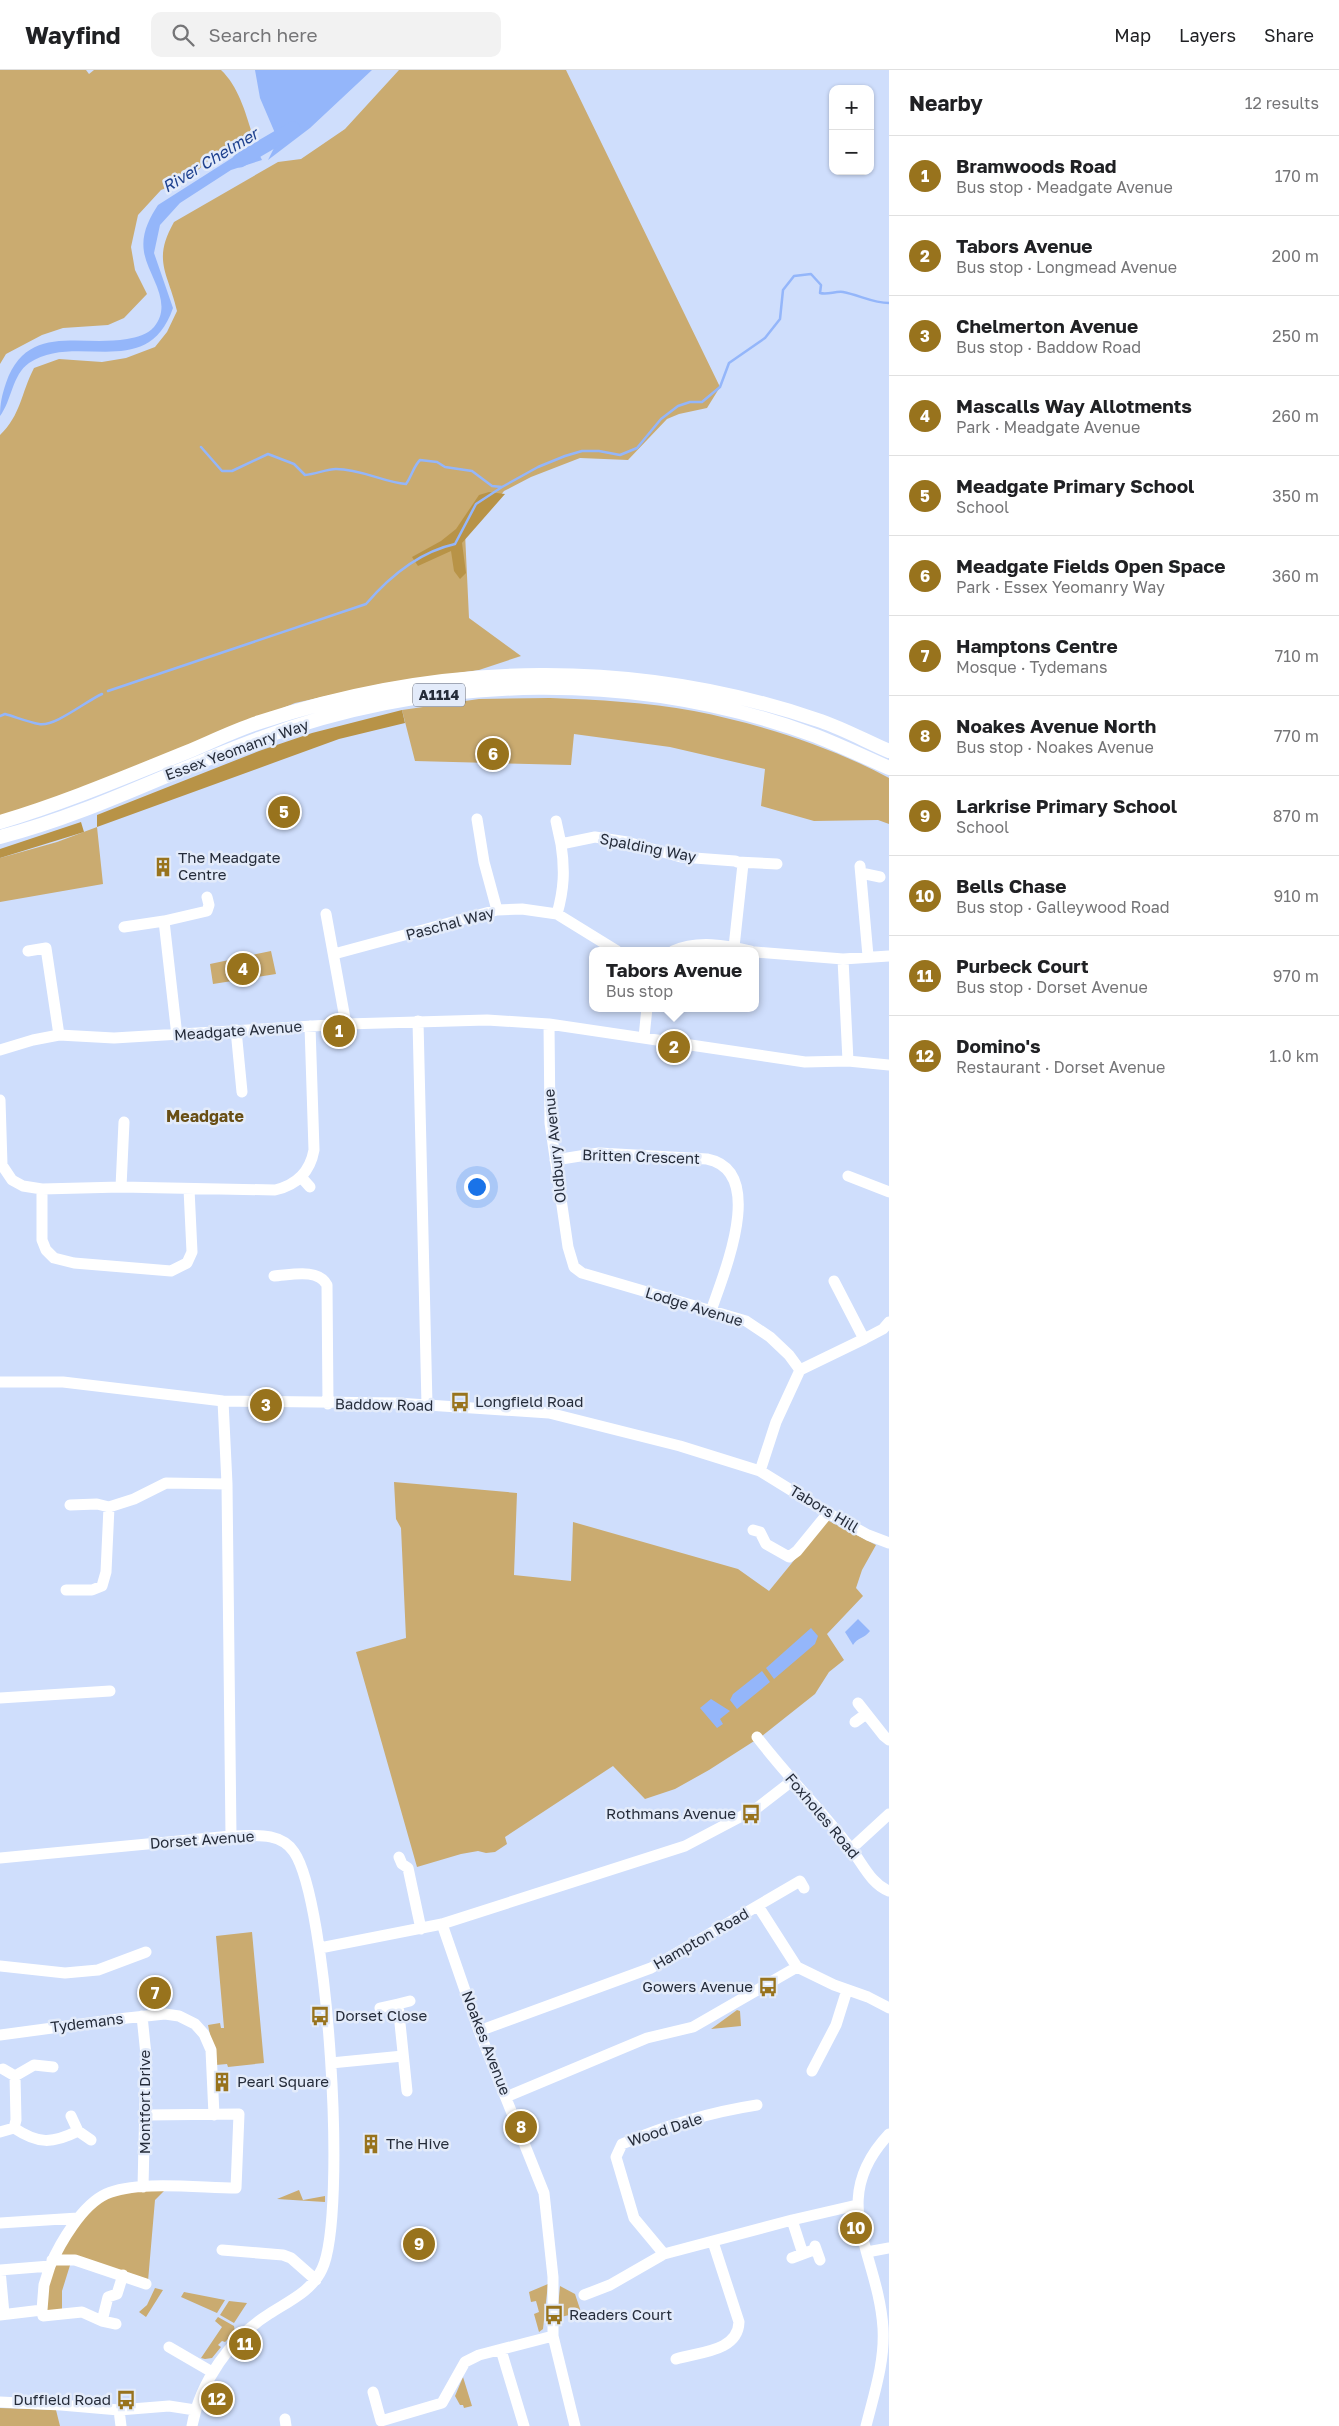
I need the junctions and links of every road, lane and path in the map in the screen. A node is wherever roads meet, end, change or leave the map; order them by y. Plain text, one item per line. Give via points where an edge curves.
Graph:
1 (889, 751) edge
2 (889, 768) edge
3 (477, 819) dead end
4 (556, 821) dead end
5 (0, 822) edge
6 (0, 837) edge
7 (561, 844) junction
8 (771, 854) dead end
9 (735, 861) junction
10 (778, 864) dead end
11 (765, 865) junction
12 (880, 877) dead end
13 (207, 897) dead end
14 (497, 910) junction
15 (557, 914) junction
16 (329, 918) dead end
17 (164, 921) junction
18 (124, 927) dead end
19 (611, 947) edge
20 (682, 947) edge
21 (734, 947) joint
22 (28, 951) dead end
23 (759, 952) edge
24 (334, 954) junction
25 (868, 956) junction
26 (889, 956) edge
27 (843, 959) junction
28 (647, 1012) edge
29 (418, 1021) junction
30 (346, 1024) junction
31 (549, 1024) junction
32 (310, 1026) junction
33 (236, 1030) junction
34 (59, 1035) junction
35 (177, 1036) junction
36 (644, 1037) junction
37 (0, 1050) edge
38 (848, 1061) junction
39 (889, 1065) edge
40 (242, 1092) dead end
41 (0, 1100) edge
42 (124, 1122) dead end
43 (554, 1160) junction
44 (848, 1176) dead end
45 (301, 1177) junction
46 (121, 1187) junction
47 (310, 1187) dead end
48 (42, 1189) junction
49 (190, 1189) junction
50 (889, 1192) edge
51 (574, 1267) joint
52 (274, 1276) dead end
53 (834, 1281) dead end
54 (711, 1311) junction
55 (889, 1322) edge
56 (864, 1339) junction
57 (800, 1370) junction
58 (0, 1382) edge
59 (223, 1401) junction
60 (328, 1404) junction
61 (426, 1405) junction
62 (760, 1471) junction
63 (227, 1484) junction
64 (70, 1505) dead end
65 (109, 1507) junction
66 (828, 1513) junction
67 (752, 1530) dead end
68 (889, 1543) edge
69 (66, 1590) dead end
70 (110, 1691) dead end
71 (0, 1698) edge
72 (858, 1702) dead end
73 (866, 1714) junction
74 (855, 1722) dead end
75 (757, 1738) dead end
76 (889, 1740) edge
77 (792, 1781) junction
78 (889, 1814) edge
79 (231, 1836) junction
80 (852, 1849) junction
81 (399, 1857) dead end
82 (0, 1858) edge
83 (804, 1888) dead end
84 (889, 1891) edge
85 (758, 1906) junction
86 (442, 1924) junction
87 (421, 1929) junction
88 (320, 1948) junction
89 (146, 1952) dead end
90 (0, 1966) edge
91 (797, 1967) junction
92 (847, 1990) junction
93 (410, 2001) dead end
94 (398, 2004) junction
95 (380, 2008) dead end
96 (889, 2008) edge
97 (142, 2016) junction
98 (479, 2031) junction
99 (0, 2035) edge
100 (403, 2056) junction
101 (331, 2063) junction
102 (53, 2067) dead end
103 (3, 2069) dead end
104 (812, 2071) dead end
105 (15, 2076) junction
106 (407, 2091) dead end
107 (506, 2097) junction
108 (757, 2105) dead end
109 (146, 2115) junction
110 (214, 2115) junction
111 (71, 2116) dead end
112 (14, 2128) junction
113 (78, 2131) junction
114 (0, 2132) edge
115 (889, 2134) edge
116 (91, 2140) dead end
117 (143, 2187) junction
118 (857, 2205) junction
119 (78, 2218) junction
120 (792, 2220) junction
121 (0, 2223) edge
122 (713, 2242) junction
123 (889, 2248) edge
124 (222, 2250) dead end
125 (817, 2252) dead end
126 (867, 2252) junction
127 (664, 2254) junction
128 (51, 2263) junction
129 (0, 2270) edge
130 (123, 2275) junction
131 (316, 2280) junction
132 (146, 2284) dead end
133 (584, 2295) dead end
134 (42, 2310) junction
135 (2, 2315) edge
136 (102, 2321) junction
137 (116, 2324) dead end
138 (553, 2336) junction
139 (169, 2347) dead end
140 (502, 2350) junction
141 (676, 2359) dead end
142 (212, 2372) junction
143 (373, 2392) dead end
144 (0, 2402) edge
145 (119, 2410) junction
146 (195, 2410) junction
147 (382, 2423) edge
148 (122, 2426) edge
149 (192, 2426) edge
150 (524, 2426) edge
151 (575, 2426) edge
152 (866, 2426) edge

1 - 5 main road, Essex Yeomanry Way / A1114 via 822,722 704,689 627,678 562,675 441,680 373,691 257,723 70,799
2 - 6 main road, Essex Yeomanry Way / A1114 via 815,736 703,704 626,692 541,686 468,691 374,705 300,725 202,760 78,812
3 - 14 street
4 - 7 street
7 - 9 street, Spalding Way via 594,837 627,842 681,857
7 - 15 street via 565,869
8 - 11 street
9 - 11 street, Spalding Way
9 - 21 street via 743,864
10 - 11 street, Spalding Way
12 - 25 street via 860,869
13 - 17 street via 207,911
14 - 15 street, Paschal Way via 522,909
14 - 24 street, Paschal Way
15 - 19 street, Paschal Way
16 - 24 street
17 - 18 street
17 - 35 street
20 - 21 street
22 - 34 street via 46,948
23 - 27 street
24 - 30 street
25 - 26 street
25 - 27 street
27 - 38 street
28 - 36 street
29 - 30 street, Meadgate Avenue
29 - 31 street, Meadgate Avenue via 487,1020
29 - 61 street
30 - 32 street, Meadgate Avenue
31 - 36 street, Meadgate Avenue
31 - 43 street, Oldbury Avenue via 548,1089
32 - 33 street, Meadgate Avenue
32 - 45 street via 314,1150 308,1170
33 - 35 street, Meadgate Avenue
33 - 40 street
34 - 35 street, Meadgate Avenue via 114,1038
34 - 37 street, Meadgate Avenue
36 - 38 street, Meadgate Avenue via 805,1062
38 - 39 street, Meadgate Avenue
41 - 48 street via 5,1171 23,1186
42 - 46 street
43 - 51 street, Oldbury Avenue
43 - 54 street, Britten Crescent via 599,1153 707,1159 728,1168 737,1193 737,1221
44 - 50 street
45 - 47 street
45 - 49 street via 274,1190
46 - 48 street
46 - 49 street
48 - 49 street via 42,1240 54,1258 74,1263 171,1271 187,1263 192,1252
51 - 54 street, Lodge Avenue via 582,1273
52 - 60 street via 316,1275 327,1285
53 - 56 street
54 - 57 street, Lodge Avenue via 746,1320 789,1354
55 - 56 street
56 - 57 street
57 - 62 street via 776,1422
58 - 59 street, Baddow Road via 63,1382
59 - 60 street, Baddow Road
59 - 63 street
60 - 61 street, Baddow Road
61 - 62 street, Baddow Road via 549,1413 680,1446
62 - 66 street, Tabors Hill
63 - 65 street via 166,1483
63 - 79 street
64 - 65 street
65 - 69 street via 106,1572 102,1586 92,1590
66 - 67 street via 789,1557 766,1544 760,1532
66 - 68 street, Tabors Hill
70 - 71 street
72 - 73 street
73 - 74 street
73 - 76 street
75 - 77 street, Foxholes Road
77 - 80 street, Foxholes Road
77 - 86 street via 757,1808 685,1846
78 - 80 street
79 - 82 street, Dorset Avenue
79 - 88 street, Dorset Avenue via 266,1836 281,1840 294,1851 309,1892
80 - 84 street, Foxholes Road via 880,1888
81 - 87 street via 408,1868
83 - 85 street, Hampton Road via 800,1881
85 - 91 street
85 - 98 street, Hampton Road via 651,1968
86 - 87 street
86 - 98 street, Noakes Avenue
87 - 88 street
88 - 101 street, Dorset Avenue
89 - 90 street via 98,1970 65,1973
91 - 92 street
91 - 107 street via 693,2027 647,2038
92 - 96 street
92 - 104 street via 836,2026 816,2052
93 - 94 street
94 - 95 street
94 - 100 street
97 - 99 street, Tydemans
97 - 109 street, Montfort Drive
97 - 110 street, Tydemans via 179,2016 195,2024 204,2034 211,2050
98 - 107 street, Noakes Avenue
100 - 101 street
100 - 106 street
101 - 131 street, Dorset Avenue via 334,2160 331,2231 328,2253
102 - 105 street via 34,2065
103 - 105 street
105 - 112 street
107 - 138 street, Noakes Avenue via 544,2193 553,2278
108 - 127 street, Wood Dale via 741,2102 622,2144 616,2157 634,2218
109 - 110 street
109 - 117 street, Montfort Drive
110 - 117 street via 239,2114 236,2188
111 - 113 street
112 - 113 street via 38,2140 58,2141
112 - 114 street
113 - 116 street
115 - 118 street via 863,2170
117 - 119 street via 104,2195
118 - 120 street
118 - 126 street
119 - 121 street
119 - 128 street
120 - 122 street
120 - 125 street via 798,2256
122 - 127 street
122 - 141 street via 739,2322 739,2332 728,2344
123 - 126 street
124 - 131 street via 283,2255
126 - 152 street via 880,2308 883,2346 882,2363
127 - 133 street via 610,2285
128 - 129 street
128 - 130 street via 76,2260
128 - 134 street via 44,2285
129 - 135 street
130 - 132 street
130 - 136 street via 117,2294 108,2297
131 - 142 street, Dorset Avenue via 243,2334
134 - 135 street
134 - 136 street via 43,2316 82,2312
136 - 137 street
138 - 140 street
138 - 151 street, Noakes Avenue
139 - 142 street
140 - 147 street via 465,2362 442,2403
140 - 150 street
142 - 146 street, Dorset Avenue
143 - 147 street
144 - 145 street
145 - 146 street via 169,2406
145 - 148 street
146 - 149 street, Dorset Avenue

